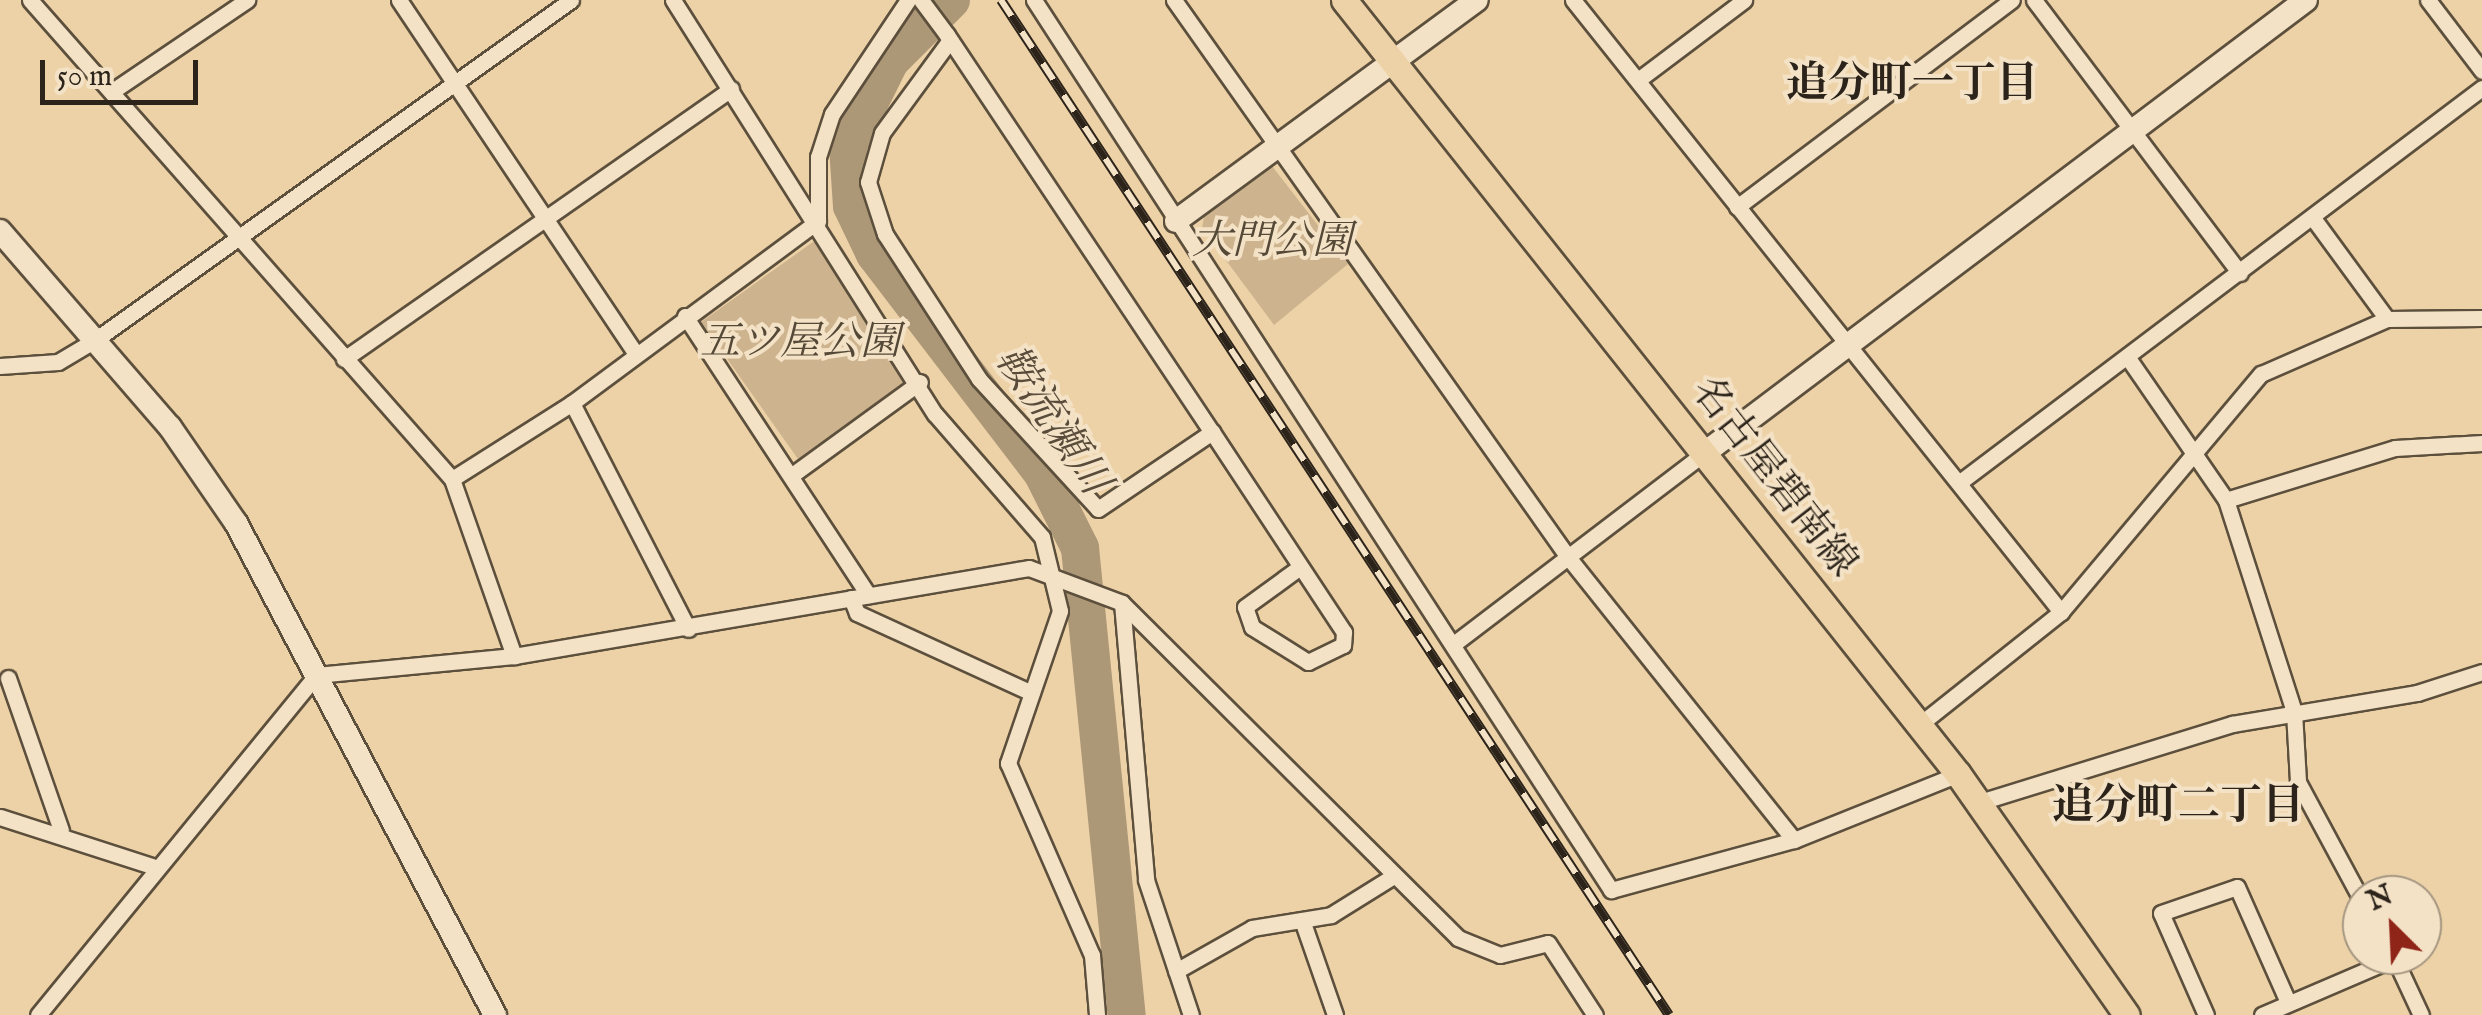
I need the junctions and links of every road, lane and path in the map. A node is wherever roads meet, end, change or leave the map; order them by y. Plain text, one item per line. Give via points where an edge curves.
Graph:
1 (30, 0) edge
2 (247, 0) edge
3 (400, 0) edge
4 (571, 0) edge
5 (673, 0) edge
6 (908, 0) edge
7 (921, 0) edge
8 (1034, 0) edge
9 (1174, 0) edge
10 (1344, 0) edge
11 (1476, 0) edge
12 (1573, 0) edge
13 (1744, 0) edge
14 (2012, 0) edge
15 (2034, 0) edge
16 (2306, 0) edge
17 (2428, 0) edge
18 (948, 37) junction
19 (1392, 60) junction
20 (2482, 71) edge
21 (1638, 80) junction
22 (448, 84) junction
23 (731, 88) junction
24 (2482, 88) edge
25 (114, 90) junction
26 (2132, 129) junction
27 (1276, 144) junction
28 (1737, 207) junction
29 (541, 218) junction
30 (2313, 218) junction
31 (818, 221) junction
32 (1176, 222) junction
33 (0, 231) edge
34 (238, 237) junction
35 (2240, 272) junction
36 (685, 316) junction
37 (2482, 318) edge
38 (2387, 319) junction
39 (96, 340) junction
40 (1847, 344) junction
41 (635, 352) junction
42 (2128, 358) junction
43 (344, 359) junction
44 (0, 366) edge
45 (920, 382) junction
46 (572, 402) junction
47 (1212, 432) junction
48 (2482, 443) edge
49 (2195, 451) junction
50 (1706, 452) junction
51 (792, 475) junction
52 (452, 478) junction
53 (1960, 482) junction
54 (2226, 500) junction
55 (1568, 556) junction
56 (1300, 566) junction
57 (1055, 575) junction
58 (868, 594) junction
59 (851, 598) junction
60 (1118, 601) junction
61 (2061, 612) junction
62 (688, 630) junction
63 (1455, 644) junction
64 (514, 656) junction
65 (2482, 672) edge
66 (316, 675) junction
67 (8, 678) dead end
68 (1032, 693) junction
69 (2294, 712) junction
70 (1919, 725) junction
71 (1958, 774) junction
72 (1980, 802) junction
73 (0, 817) edge
74 (61, 830) junction
75 (1794, 840) junction
76 (152, 866) junction
77 (2348, 875) edge
78 (1392, 876) junction
79 (1302, 920) junction
80 (1176, 972) junction
81 (2347, 975) edge
82 (2403, 975) edge
83 (2286, 1000) junction
84 (38, 1015) edge
85 (495, 1015) edge
86 (1096, 1015) edge
87 (1191, 1015) edge
88 (1335, 1015) edge
89 (1595, 1015) edge
90 (2127, 1015) edge
91 (2206, 1015) edge
92 (2262, 1015) edge
93 (2421, 1015) edge

1 - 25 street
2 - 25 street
3 - 22 street
4 - 22 street
5 - 23 street
6 - 31 street via 832,114 818,157
7 - 18 street
8 - 32 street
9 - 27 street
10 - 19 main road, 名古屋碧南線
11 - 19 street
12 - 21 street
13 - 21 street
14 - 28 street
15 - 26 street
16 - 26 street
17 - 20 street
18 - 47 street
18 - 47 street via 882,133 868,182 886,234 979,378 1098,509
19 - 27 street
19 - 50 main road, 名古屋碧南線
21 - 28 street
22 - 29 street
22 - 34 street
23 - 29 street
23 - 31 street
24 - 30 street
25 - 34 street
26 - 35 street
26 - 40 street
27 - 32 street
27 - 55 street
28 - 40 street
29 - 41 street
29 - 43 street
30 - 35 street
30 - 38 street
31 - 36 street
31 - 45 street
32 - 63 street
33 - 39 street
34 - 39 street
34 - 43 street
35 - 42 street
36 - 41 street
36 - 51 street
37 - 38 street
38 - 49 street via 2261,374
39 - 44 street via 58,362
39 - 66 street via 236,523
40 - 50 street
40 - 53 street
41 - 46 street
42 - 49 street
42 - 53 street
43 - 52 street
45 - 51 street
45 - 57 street via 935,414 1042,536
46 - 52 street
46 - 62 street
47 - 56 street
48 - 54 street via 2395,448
49 - 54 street
49 - 61 street
50 - 55 street
50 - 70 main road, 名古屋碧南線
51 - 58 street
52 - 64 street
53 - 61 street
54 - 69 street
55 - 63 street
55 - 75 street
56 - 56 street via 1245,607 1252,627 1308,662 1343,645 1344,632
57 - 58 street via 1029,568
57 - 60 street
57 - 68 street via 1060,612
58 - 59 street
59 - 62 street
59 - 68 street via 858,613
60 - 78 street
60 - 80 street via 1146,880
61 - 70 street
62 - 64 street
63 - 75 street via 1611,890
64 - 66 street
65 - 69 street via 2417,693
66 - 76 street
66 - 85 street
67 - 74 street
68 - 86 street via 1008,764 1092,955
69 - 72 street
69 - 77 street via 2298,782
70 - 71 main road, 名古屋碧南線
71 - 72 main road, 名古屋碧南線
71 - 75 street
72 - 90 main road, 名古屋碧南線
73 - 74 street
74 - 76 street
76 - 84 street
78 - 79 street via 1331,915
78 - 89 street via 1458,938 1500,955 1548,943
79 - 80 street via 1252,928
79 - 88 street
80 - 87 street
81 - 83 street
82 - 93 street
83 - 91 street via 2237,887 2162,914
83 - 92 street

